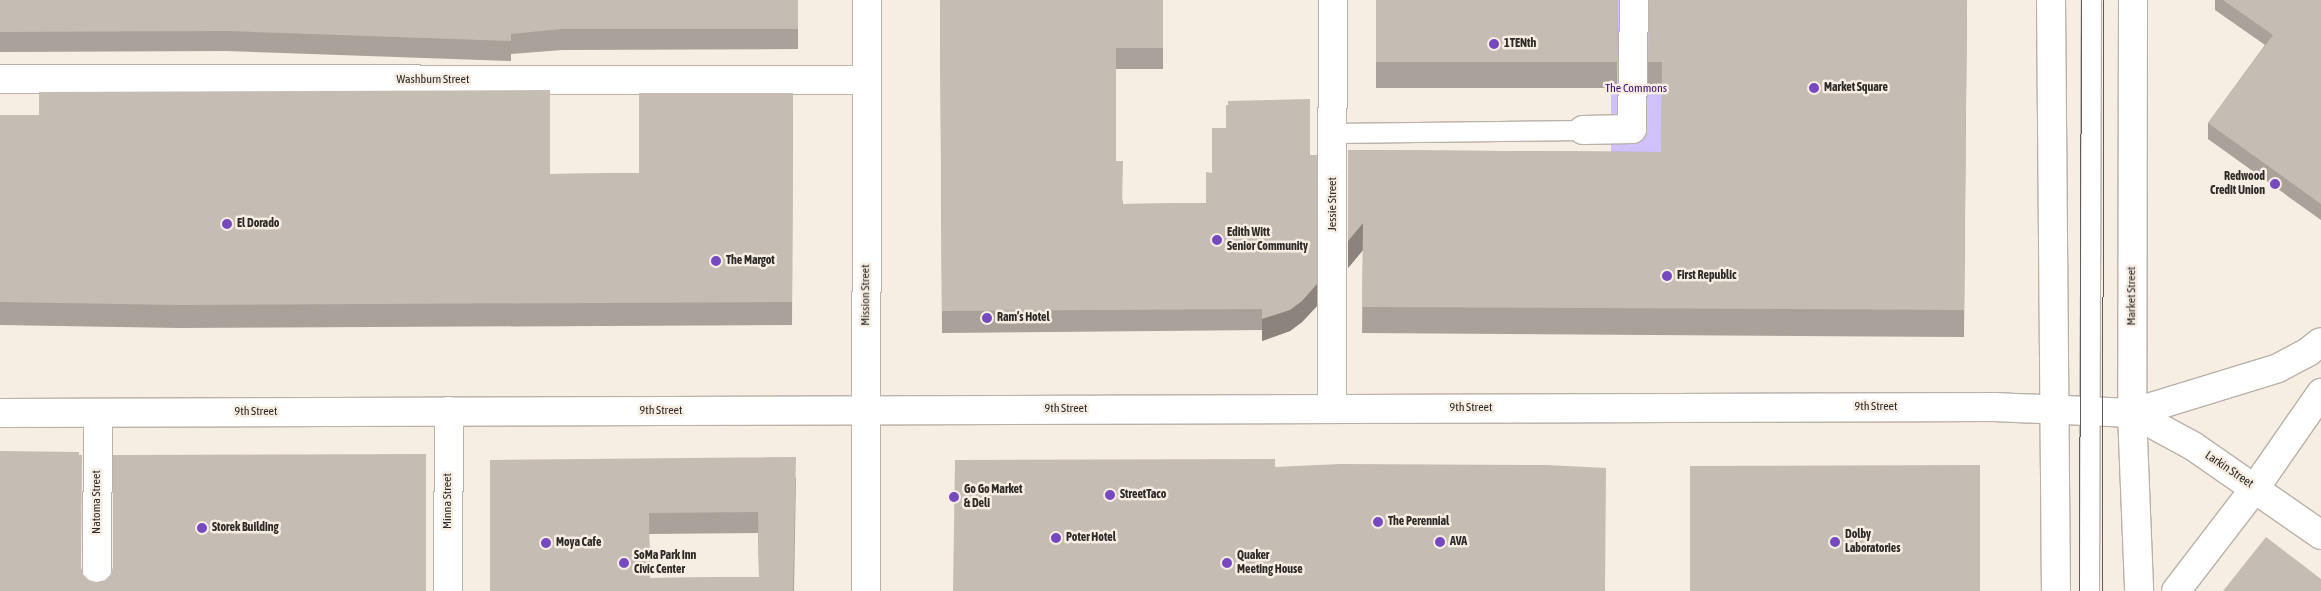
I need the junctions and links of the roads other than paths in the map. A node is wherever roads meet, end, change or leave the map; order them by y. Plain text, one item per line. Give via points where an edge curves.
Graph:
1 (867, 0) edge
2 (1333, 0) edge
3 (1634, 0) edge
4 (2051, 0) edge
5 (2091, 0) edge
6 (2132, 0) edge
7 (0, 79) edge
8 (867, 80) junction
9 (1583, 130) joint
10 (1333, 133) junction
11 (2321, 342) edge
12 (2321, 393) edge
13 (1332, 409) junction
14 (866, 410) junction
15 (2054, 410) junction
16 (449, 411) junction
17 (2088, 411) junction
18 (98, 412) junction
19 (0, 413) edge
20 (2132, 413) junction
21 (2255, 488) junction
22 (2321, 535) edge
23 (97, 591) edge
24 (448, 591) edge
25 (866, 591) edge
26 (2056, 591) edge
27 (2089, 591) edge
28 (2139, 591) edge
29 (2176, 591) edge

1 - 8 main road, Mission Street
2 - 10 main road, Jessie Street
3 - 9 main road via 1632,130
4 - 15 main road
5 - 17 lane
6 - 20 main road, Market Street
7 - 8 main road, Washburn Street
8 - 14 main road, Mission Street
9 - 10 lane
10 - 13 main road, Jessie Street
11 - 20 main road via 2278,368
12 - 21 main road
13 - 14 main road, 9th Street
13 - 15 main road, 9th Street via 1994,407
14 - 16 main road, 9th Street
14 - 25 main road, Mission Street
15 - 17 main road, 9th Street
15 - 26 main road
16 - 18 main road, 9th Street
16 - 24 main road, Minna Street
17 - 20 main road, 9th Street
17 - 27 lane
18 - 19 main road, 9th Street
18 - 23 main road, Natoma Street
20 - 21 main road, Larkin Street via 2193,446
20 - 28 main road, Market Street
21 - 22 main road, Larkin Street
21 - 29 main road

